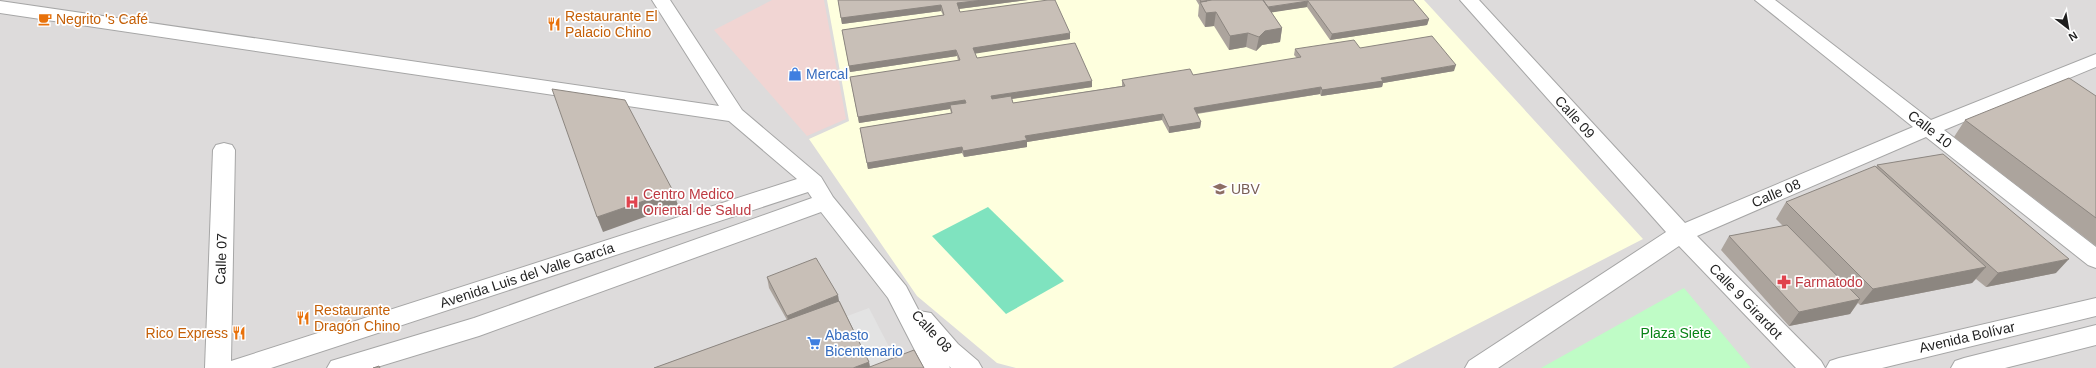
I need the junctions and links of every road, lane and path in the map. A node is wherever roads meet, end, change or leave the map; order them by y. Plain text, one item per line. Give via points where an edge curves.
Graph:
1 (661, 0) edge
2 (1470, 0) edge
3 (1764, 0) edge
4 (0, 7) edge
5 (2096, 60) edge
6 (735, 115) junction
7 (1929, 128) junction
8 (224, 150) dead end
9 (813, 182) junction
10 (825, 202) junction
11 (1681, 234) junction
12 (2096, 259) edge
13 (897, 292) junction
14 (2096, 307) edge
15 (2096, 335) edge
16 (218, 368) edge
17 (240, 368) edge
18 (340, 368) edge
19 (937, 368) edge
20 (969, 368) edge
21 (1478, 368) edge
22 (1812, 368) edge
23 (1839, 368) edge
24 (1964, 368) edge

1 - 6 street
2 - 11 street, Calle 09
3 - 7 street, Calle 10
4 - 6 street
5 - 7 street, Calle 08
6 - 9 street
7 - 11 street, Calle 08
7 - 12 street, Calle 10
8 - 16 street, Calle 07
9 - 10 street
9 - 17 street, Avenida Luis del Valle García
10 - 13 street
10 - 18 street, Avenida Luis del Valle García via 479,326
11 - 21 street, Calle 08
11 - 22 street, Calle 9 Girardot
13 - 19 street
13 - 20 street, Calle 08 via 949,350
14 - 23 street, Avenida Bolívar
15 - 24 street, Avenida Bolívar

